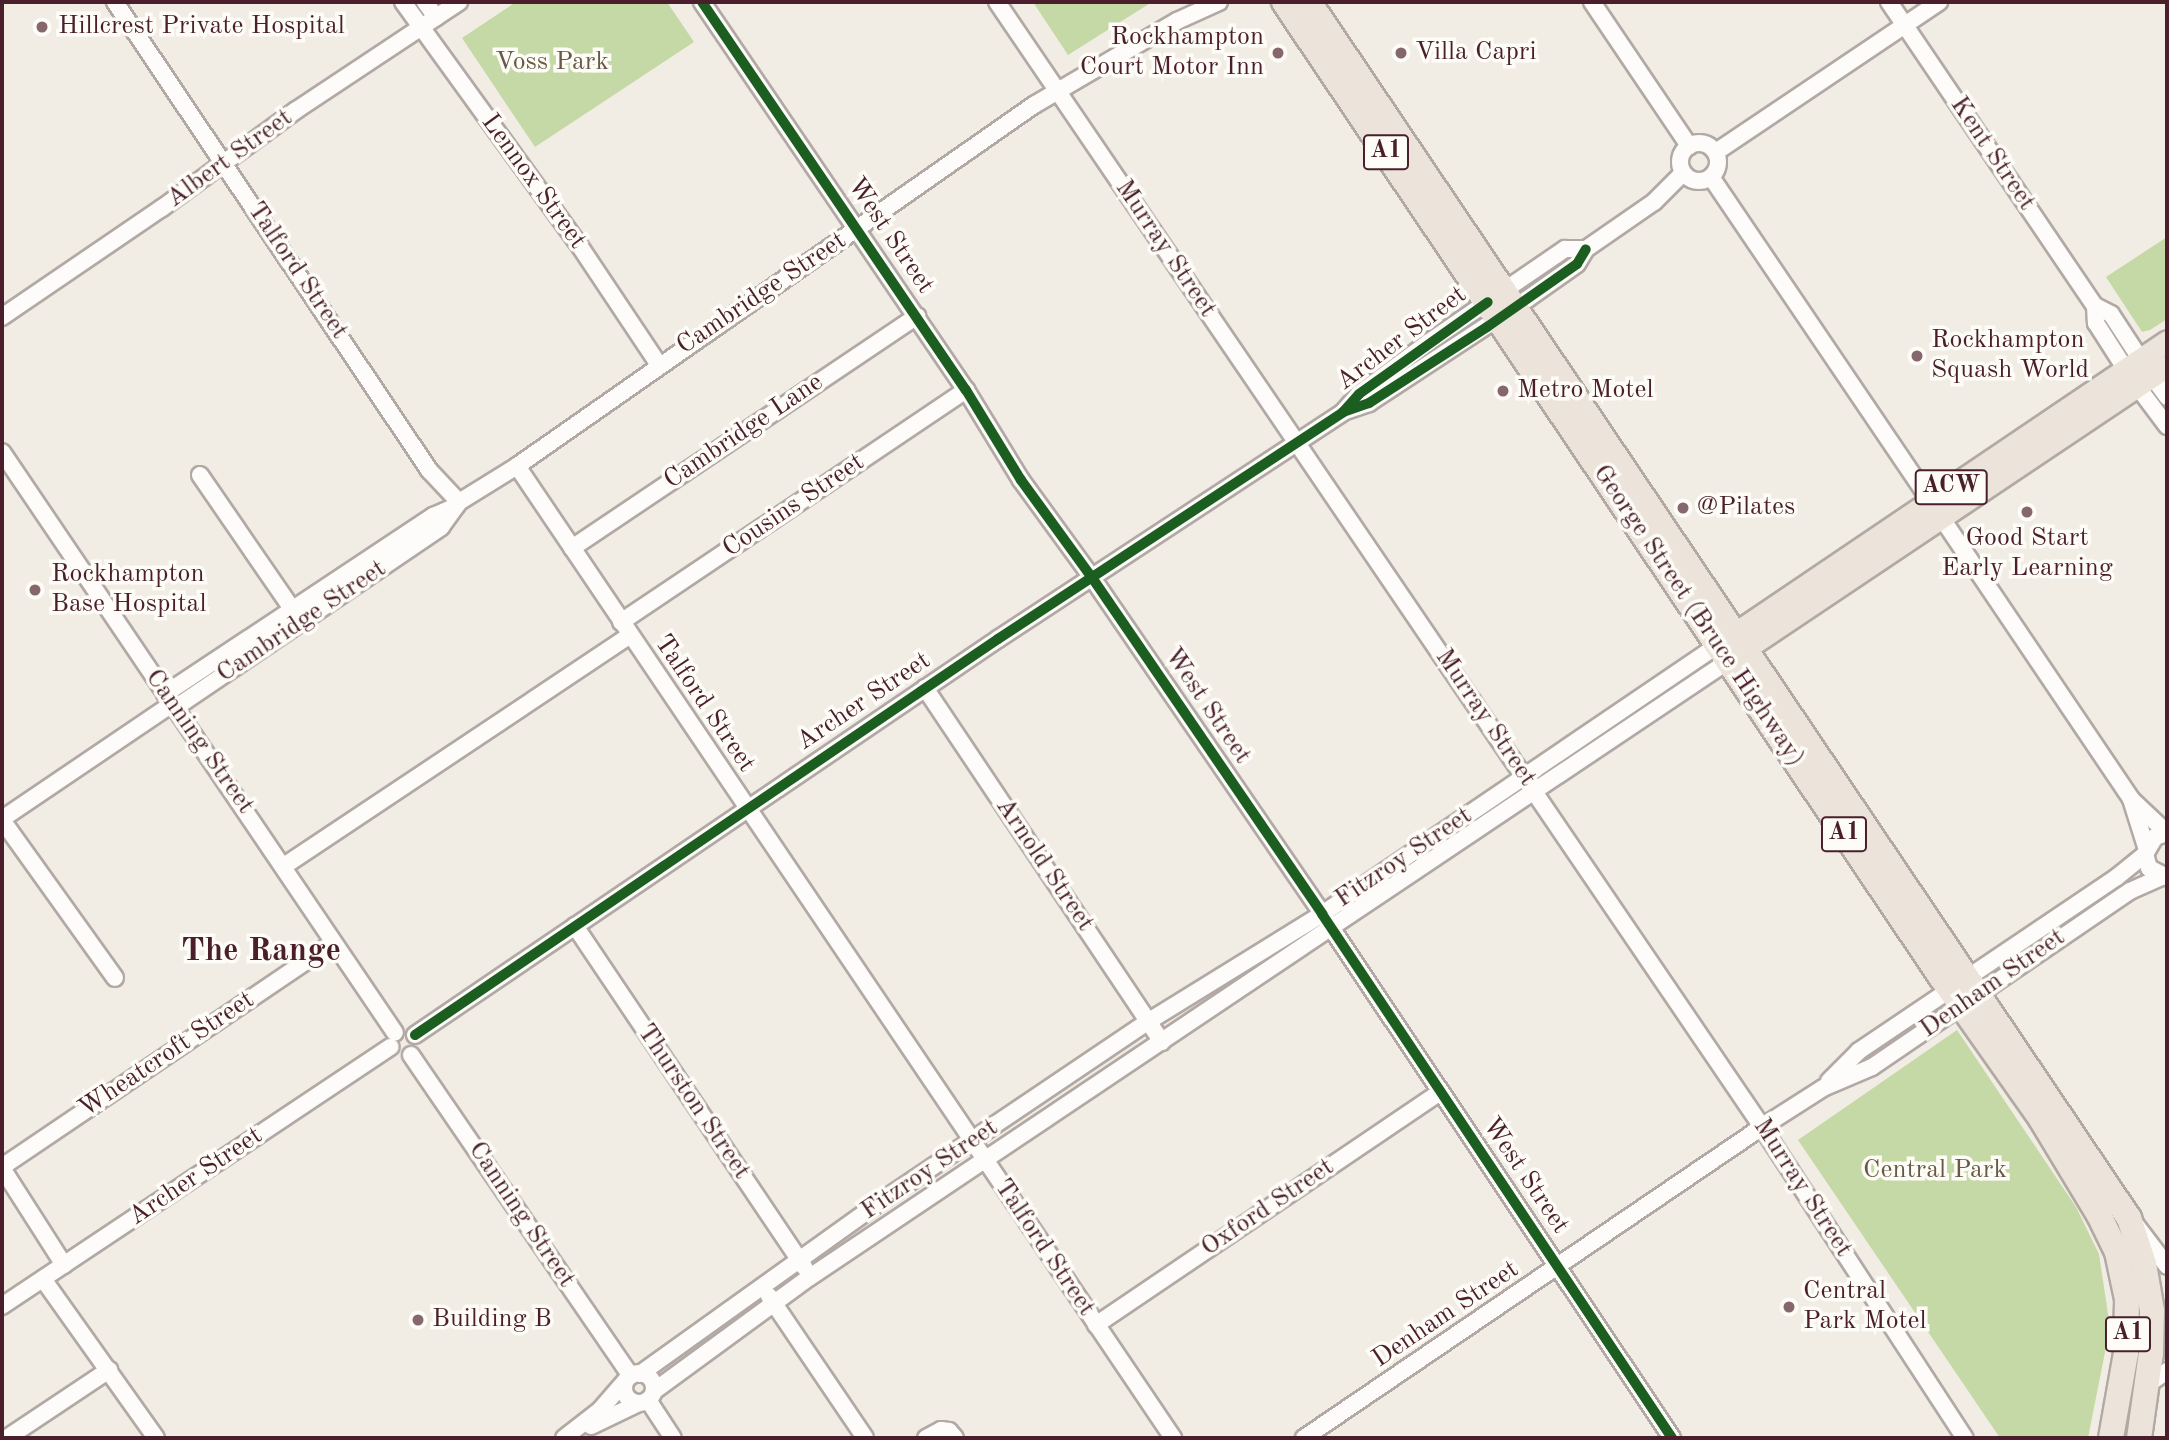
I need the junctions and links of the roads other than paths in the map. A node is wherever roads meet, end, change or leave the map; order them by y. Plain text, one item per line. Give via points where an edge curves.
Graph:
1 (115, 2) edge
2 (403, 2) edge
3 (425, 2) edge
4 (459, 2) edge
5 (702, 2) edge
6 (997, 2) edge
7 (1195, 2) edge
8 (1219, 2) edge
9 (1284, 2) edge
10 (1308, 2) edge
11 (1592, 2) edge
12 (1889, 2) edge
13 (1939, 2) edge
14 (436, 17) junction
15 (1177, 21) junction
16 (1904, 23) junction
17 (421, 27) junction
18 (1056, 90) junction
19 (1689, 146) junction
20 (1716, 152) junction
21 (223, 162) junction
22 (1684, 173) junction
23 (1711, 177) junction
24 (858, 228) junction
25 (1502, 304) junction
26 (917, 316) junction
27 (2, 317) edge
28 (2167, 341) edge
29 (659, 365) junction
30 (2145, 371) edge
31 (966, 390) junction
32 (2167, 397) edge
33 (2167, 426) edge
34 (1297, 442) junction
35 (2, 452) edge
36 (517, 466) junction
37 (200, 475) dead end
38 (458, 504) junction
39 (1936, 509) junction
40 (572, 548) junction
41 (1093, 579) junction
42 (292, 609) junction
43 (626, 629) junction
44 (1732, 647) junction
45 (925, 688) junction
46 (170, 702) junction
47 (1626, 708) junction
48 (1637, 723) junction
49 (1525, 777) junction
50 (1536, 793) junction
51 (2131, 799) junction
52 (748, 808) junction
53 (2, 819) edge
54 (2167, 833) edge
55 (2145, 850) junction
56 (284, 866) junction
57 (2164, 877) edge
58 (1322, 914) junction
59 (575, 926) junction
60 (1331, 930) junction
61 (333, 943) junction
62 (115, 978) dead end
63 (1964, 991) junction
64 (1149, 1021) junction
65 (415, 1035) junction
66 (393, 1040) junction
67 (1162, 1042) junction
68 (411, 1055) junction
69 (1440, 1092) junction
70 (1762, 1127) junction
71 (973, 1141) junction
72 (985, 1160) junction
73 (2, 1167) edge
74 (2129, 1218) junction
75 (799, 1261) junction
76 (64, 1265) junction
77 (2167, 1266) edge
78 (1559, 1267) junction
79 (810, 1277) junction
80 (43, 1279) junction
81 (764, 1288) junction
82 (774, 1303) junction
83 (2, 1306) edge
84 (717, 1318) junction
85 (1096, 1325) junction
86 (729, 1335) junction
87 (2158, 1363) edge
88 (109, 1370) junction
89 (632, 1376) junction
90 (647, 1398) junction
91 (1670, 1437) edge
92 (8, 1438) edge
93 (156, 1438) edge
94 (564, 1438) edge
95 (572, 1438) edge
96 (673, 1438) edge
97 (865, 1438) edge
98 (926, 1438) edge
99 (955, 1438) edge
100 (1173, 1438) edge
101 (1304, 1438) edge
102 (1965, 1438) edge
103 (2112, 1438) edge
104 (2139, 1438) edge

1 - 21 street, Talford Street
2 - 17 street, Lennox Street
3 - 14 street
4 - 14 street, Albert Street
5 - 24 street, West Street
6 - 18 street, Murray Street
7 - 15 street, Cambridge Street
8 - 15 street, Cambridge Street
9 - 25 highway, George Street (Bruce Highway) / A1
10 - 25 highway, George Street (Bruce Highway) / A1
11 - 19 street
12 - 16 street, Kent Street
13 - 16 street
14 - 17 street, Albert Street
15 - 18 street, Cambridge Street
16 - 20 street
16 - 30 street, Kent Street via 2095,306 2096,323
17 - 21 street, Albert Street
17 - 29 street, Lennox Street via 577,242
18 - 24 street, Cambridge Street
18 - 34 street, Murray Street
19 - 20 street via 1704,144
19 - 22 street via 1680,161
20 - 23 street via 1718,165
21 - 27 street, Albert Street
21 - 38 street, Talford Street via 429,470
22 - 23 street via 1699,181
22 - 25 street, Archer Street via 1654,202 1586,249 1565,249
23 - 39 street
24 - 26 street, West Street
24 - 29 street, Cambridge Street
25 - 34 street, Archer Street via 1368,403 1343,412
25 - 44 highway, George Street (Bruce Highway) / A1
26 - 31 street, West Street
26 - 40 street, Cambridge Lane
28 - 30 main road, Fitzroy Street / ACW
29 - 36 street, Cambridge Street
30 - 32 street, Kent Street
30 - 33 street, Kent Street
30 - 39 main road, Fitzroy Street / ACW
31 - 41 street, West Street via 1021,480
31 - 43 street, Cousins Street
34 - 41 street, Archer Street
34 - 49 street, Murray Street
35 - 46 street, Canning Street
36 - 38 street, Cambridge Street
36 - 40 street, Talford Street
37 - 42 street
38 - 42 street, Cambridge Street
38 - 46 street, Cambridge Street via 441,527
39 - 44 main road, Fitzroy Street / ACW
39 - 51 street
40 - 43 street, Talford Street
41 - 45 street, Archer Street
41 - 58 street, West Street
42 - 46 street, Cambridge Street
43 - 52 street, Talford Street
43 - 56 street, Cousins Street
44 - 47 street, Fitzroy Street
44 - 48 street, Fitzroy Street
44 - 63 highway, George Street (Bruce Highway) / A1
45 - 52 street, Archer Street
45 - 64 street, Arnold Street
46 - 53 street, Cambridge Street
46 - 56 street, Canning Street
47 - 48 street
47 - 49 street, Fitzroy Street
48 - 50 street, Fitzroy Street
49 - 50 street, Murray Street
49 - 58 street, Fitzroy Street
50 - 60 street, Fitzroy Street
50 - 70 street, Murray Street
51 - 54 street
51 - 55 street
52 - 59 street, Archer Street
52 - 71 street, Talford Street
53 - 62 street
54 - 55 street, Denham Street via 2155,837
55 - 57 street via 2149,868
55 - 63 street, Denham Street via 2118,877
56 - 61 street, Canning Street
57 - 63 street, Denham Street via 2130,891
58 - 60 street, West Street
58 - 64 street, Fitzroy Street
59 - 65 street, Archer Street
59 - 75 street, Thurston Street
60 - 67 street, Fitzroy Street
60 - 69 street, West Street
61 - 66 street, Canning Street
61 - 73 street, Wheatcroft Street
63 - 70 street, Denham Street via 1872,1067 1823,1088
63 - 74 highway, George Street (Bruce Highway) / A1
63 - 103 highway, George Street (Bruce Highway) / A1 via 2108,1232 2124,1276 2128,1325
64 - 67 street, Arnold Street
64 - 71 street, Fitzroy Street
65 - 66 street via 403,1030
65 - 68 street via 418,1044
66 - 68 street via 399,1056
66 - 76 street, Archer Street
67 - 72 street, Fitzroy Street
68 - 89 street, Canning Street
69 - 78 street, West Street
69 - 85 street, Oxford Street
70 - 78 street, Denham Street
70 - 102 street, Murray Street
71 - 72 street, Talford Street
71 - 75 street, Fitzroy Street
72 - 79 street, Fitzroy Street
72 - 85 street, Talford Street
73 - 76 street
74 - 77 street
74 - 87 highway, A1 via 2149,1289
75 - 79 street, Thurston Street
75 - 81 street, Fitzroy Street
76 - 80 street, Archer Street
78 - 91 street, West Street
78 - 101 street, Denham Street
79 - 82 street, Fitzroy Street
80 - 83 street, Archer Street
80 - 88 street
81 - 82 street
81 - 84 street, Fitzroy Street
82 - 86 street, Fitzroy Street
82 - 97 street
84 - 86 street
84 - 89 street, Fitzroy Street
85 - 100 street, Talford Street
86 - 90 street, Fitzroy Street
87 - 103 highway via 2138,1366
87 - 104 highway, A1
88 - 92 street
88 - 93 street
89 - 90 street via 649,1377
89 - 90 street via 624,1388 626,1397
89 - 94 street, Fitzroy Street via 600,1410
90 - 95 street, Fitzroy Street
90 - 96 street
98 - 99 street via 941,1430

